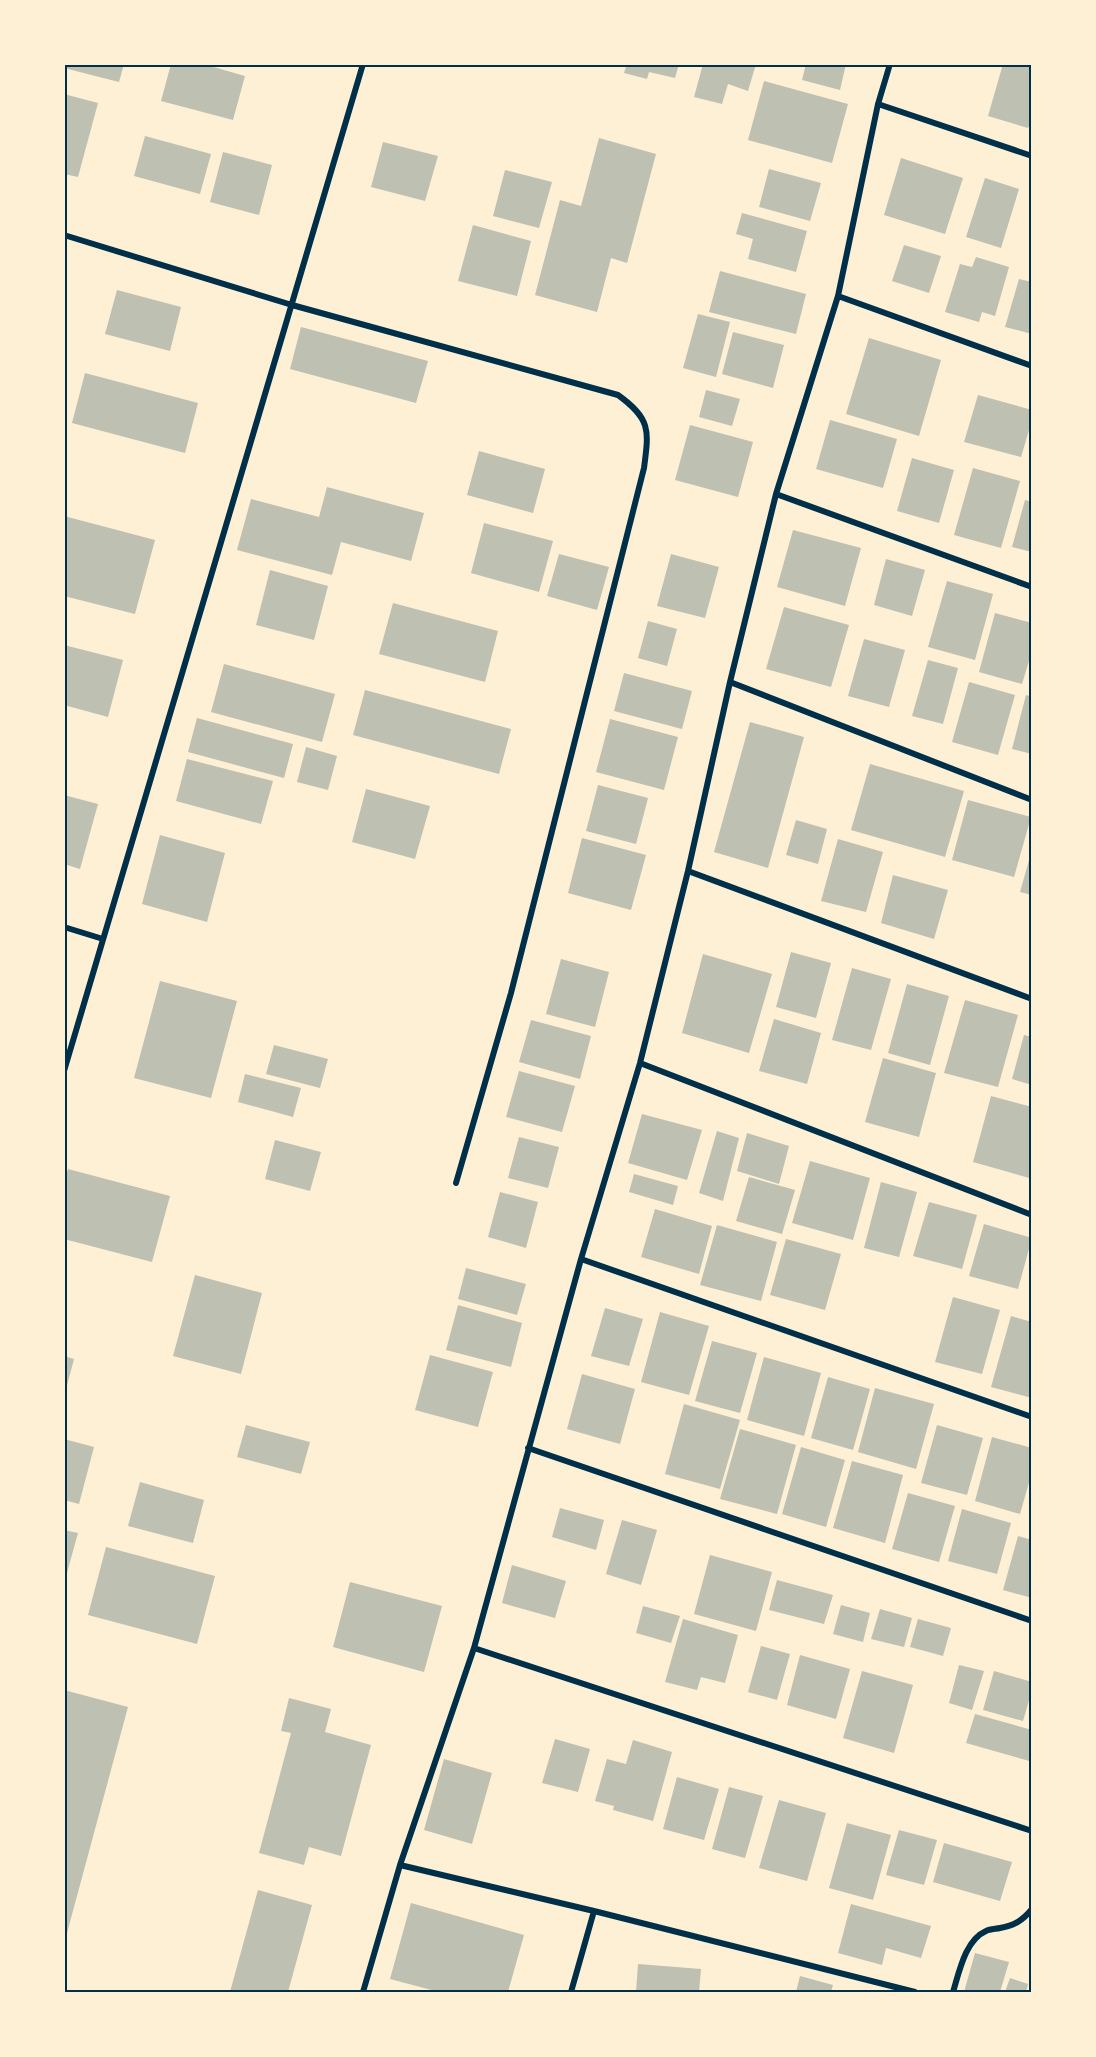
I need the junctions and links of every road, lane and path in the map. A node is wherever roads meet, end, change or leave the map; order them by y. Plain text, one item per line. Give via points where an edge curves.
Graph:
1 (363, 64) edge
2 (890, 64) edge
3 (878, 104) junction
4 (1032, 156) edge
5 (64, 235) edge
6 (838, 296) junction
7 (292, 305) junction
8 (1032, 366) edge
9 (776, 494) junction
10 (1032, 587) edge
11 (730, 682) junction
12 (1032, 800) edge
13 (688, 871) junction
14 (64, 927) edge
15 (103, 939) junction
16 (1032, 999) edge
17 (640, 1063) junction
18 (64, 1071) edge
19 (456, 1183) dead end
20 (1032, 1215) edge
21 (581, 1259) junction
22 (1032, 1417) edge
23 (528, 1448) junction
24 (1032, 1621) edge
25 (474, 1648) junction
26 (1032, 1832) edge
27 (400, 1865) junction
28 (1032, 1909) edge
29 (594, 1911) junction
30 (363, 1992) edge
31 (571, 1992) edge
32 (915, 1992) edge
33 (953, 1992) edge

1 - 7 street
2 - 3 street
3 - 4 street
3 - 6 street
5 - 7 street
6 - 8 street
6 - 9 street
7 - 15 street
7 - 19 street via 618,396 635,408 645,423 644,468 511,993
9 - 10 street
9 - 11 street
11 - 12 street
11 - 13 street
13 - 16 street
13 - 17 street
14 - 15 street
15 - 18 street
17 - 20 street
17 - 21 street
21 - 22 street
21 - 23 street
23 - 24 street
23 - 25 street
25 - 26 street
25 - 27 street
27 - 29 street
27 - 30 street
28 - 33 street via 1022,1921 987,1931 976,1939
29 - 31 street
29 - 32 street

